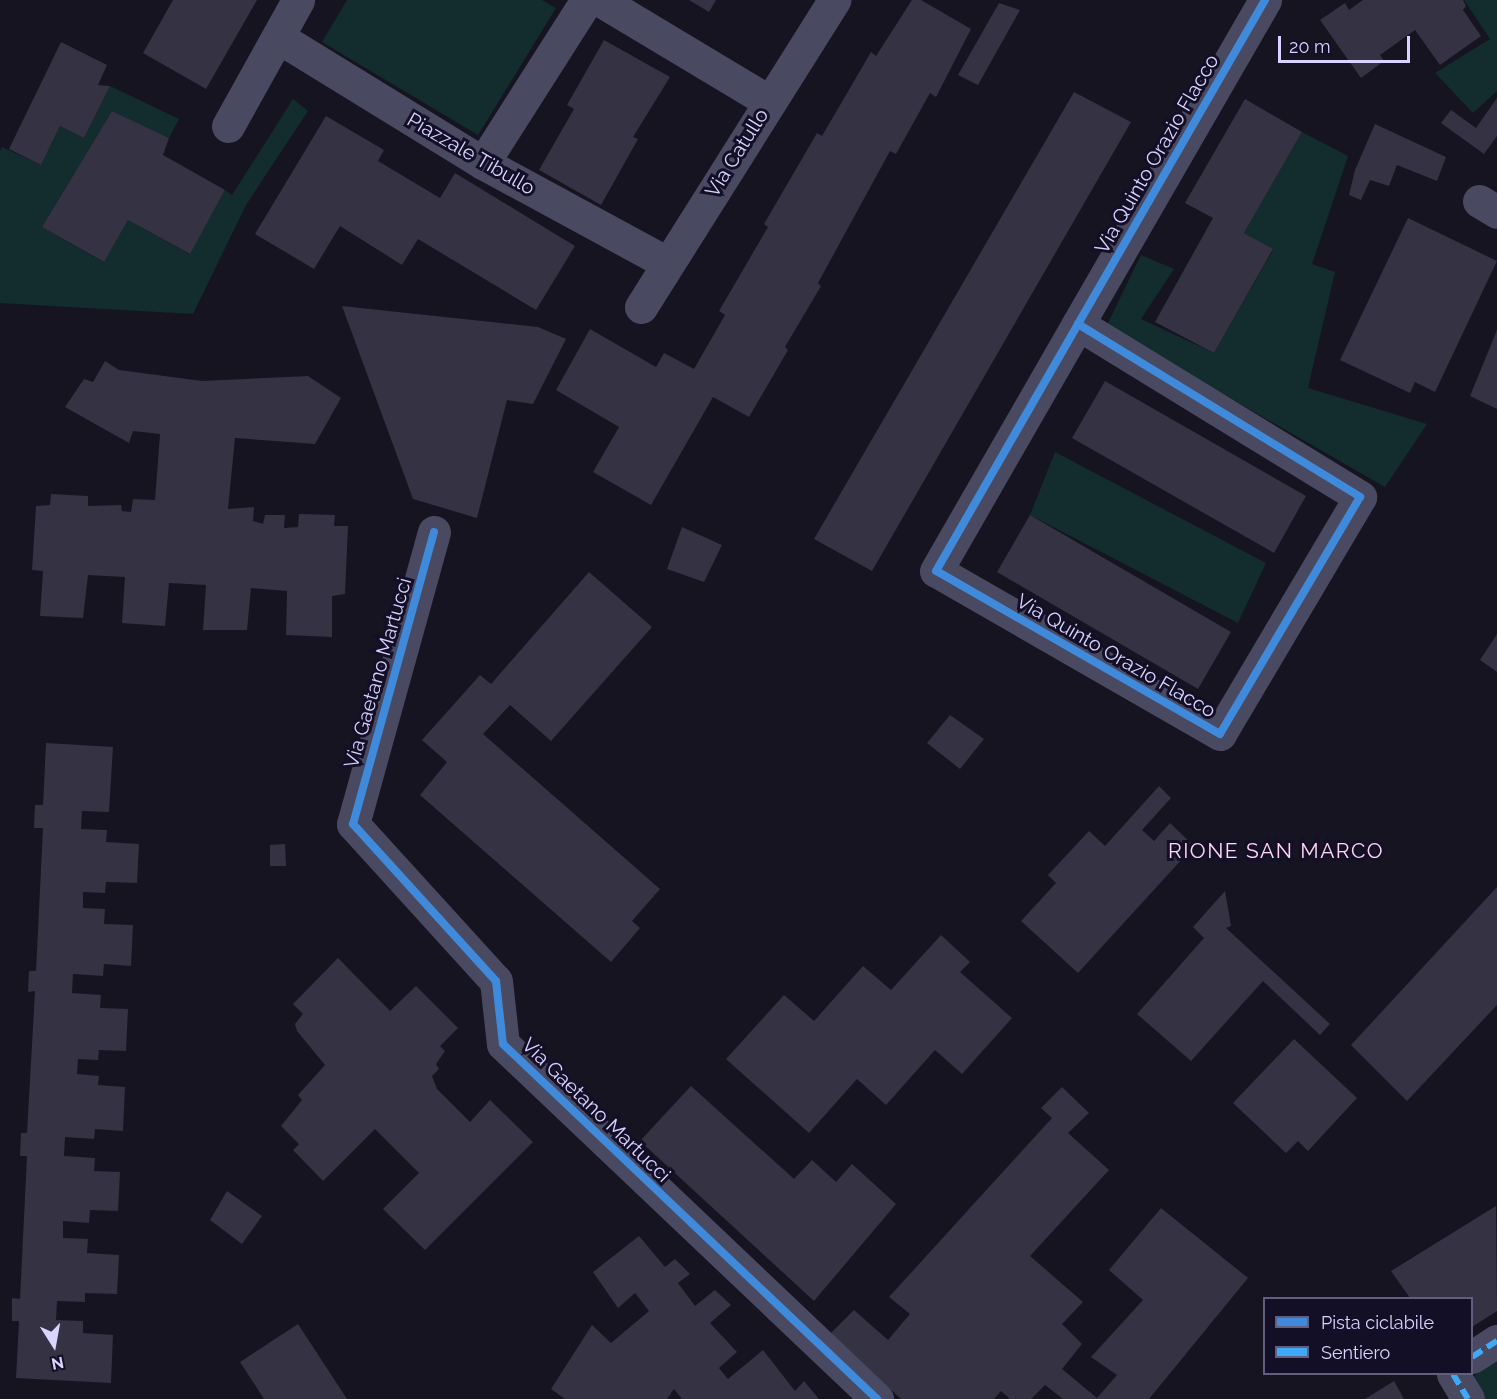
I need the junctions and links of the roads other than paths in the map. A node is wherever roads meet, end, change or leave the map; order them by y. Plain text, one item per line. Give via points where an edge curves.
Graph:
1 (298, 0) edge
2 (587, 0) edge
3 (600, 0) edge
4 (834, 0) edge
5 (1265, 0) edge
6 (278, 38) junction
7 (770, 102) junction
8 (228, 126) dead end
9 (483, 163) junction
10 (668, 263) junction
11 (641, 307) dead end
12 (1078, 324) junction
13 (434, 532) dead end
14 (1497, 1341) edge
15 (1473, 1356) edge
16 (1455, 1375) edge
17 (877, 1399) edge
18 (1468, 1399) edge

1 - 6 street
2 - 9 street
3 - 7 street
4 - 7 street, Via Catullo
5 - 12 street, Via Quinto Orazio Flacco
6 - 8 street
6 - 9 street, Piazzale Tibullo
7 - 10 street, Via Catullo
9 - 10 street, Piazzale Tibullo
10 - 11 street, Via Catullo
12 - 12 street, Via Quinto Orazio Flacco via 1360,498 1220,734 936,571
13 - 17 street, Via Gaetano Martucci via 353,824 496,981 503,1044
14 - 15 street
16 - 18 street

